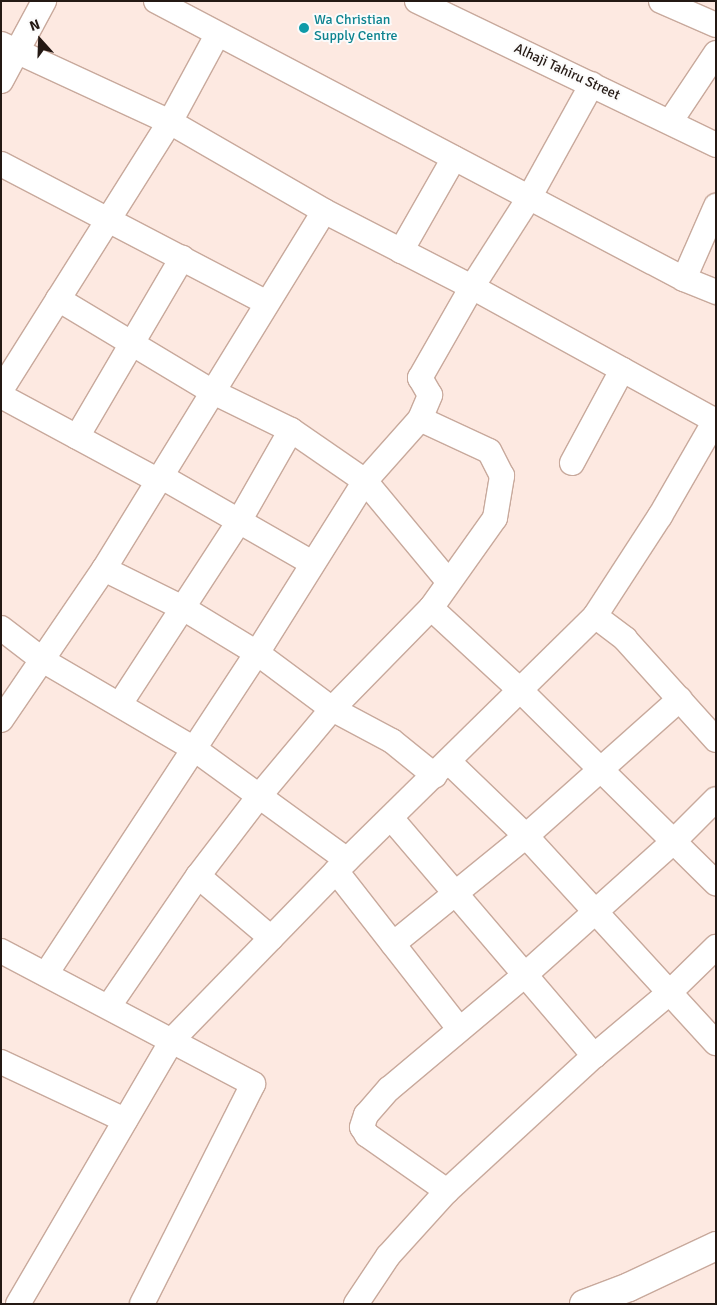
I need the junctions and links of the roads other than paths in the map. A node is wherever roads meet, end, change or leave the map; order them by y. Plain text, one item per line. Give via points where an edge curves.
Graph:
1 (44, 1) edge
2 (156, 1) edge
3 (417, 1) edge
4 (661, 1) edge
5 (441, 6) edge
6 (716, 25) edge
7 (217, 36) junction
8 (9, 48) edge
9 (716, 54) edge
10 (1, 81) edge
11 (592, 84) junction
12 (170, 122) junction
13 (670, 122) junction
14 (716, 145) edge
15 (454, 158) junction
16 (1, 164) edge
17 (529, 198) junction
18 (716, 206) edge
19 (324, 211) junction
20 (108, 220) junction
21 (401, 251) junction
22 (182, 258) junction
23 (684, 279) junction
24 (472, 287) junction
25 (716, 292) edge
26 (58, 299) junction
27 (267, 303) junction
28 (130, 344) junction
29 (622, 370) junction
30 (1, 390) edge
31 (213, 392) junction
32 (1, 396) edge
33 (420, 419) junction
34 (716, 420) edge
35 (290, 430) junction
36 (77, 436) junction
37 (572, 463) dead end
38 (160, 479) junction
39 (364, 481) junction
40 (238, 523) junction
41 (312, 563) junction
42 (104, 569) junction
43 (449, 582) junction
44 (183, 608) junction
45 (431, 608) junction
46 (595, 616) junction
47 (1, 628) edge
48 (257, 653) junction
49 (44, 661) junction
50 (521, 691) junction
51 (680, 699) junction
52 (120, 704) junction
53 (332, 709) junction
54 (1, 720) edge
55 (716, 740) edge
56 (193, 748) junction
57 (442, 769) junction
58 (602, 770) junction
59 (260, 795) junction
60 (716, 799) edge
61 (391, 818) junction
62 (526, 836) junction
63 (674, 841) junction
64 (342, 866) junction
65 (198, 876) junction
66 (716, 883) edge
67 (455, 891) junction
68 (594, 912) junction
69 (271, 938) junction
70 (393, 944) junction
71 (716, 947) edge
72 (1, 951) edge
73 (527, 973) junction
74 (46, 974) junction
75 (669, 993) junction
76 (109, 1006) junction
77 (458, 1027) junction
78 (172, 1040) junction
79 (716, 1043) edge
80 (594, 1056) junction
81 (1, 1062) edge
82 (125, 1120) junction
83 (447, 1191) junction
84 (716, 1246) edge
85 (18, 1304) edge
86 (142, 1304) edge
87 (356, 1304) edge
88 (584, 1304) edge

1 - 8 street
2 - 7 street
3 - 5 street, Alhaji Tahiru Street
4 - 6 street
5 - 11 street, Alhaji Tahiru Street
7 - 12 street
7 - 15 street
8 - 10 street
8 - 12 street
9 - 13 street
11 - 13 street, Alhaji Tahiru Street
11 - 17 street
12 - 19 street
12 - 20 street
13 - 14 street, Alhaji Tahiru Street
15 - 17 street
15 - 21 street
16 - 20 street
17 - 23 street
17 - 24 street
18 - 23 street
19 - 21 street
19 - 27 street
20 - 22 street
20 - 26 street
21 - 24 street
22 - 27 street
22 - 28 street
23 - 25 street
24 - 29 street
24 - 33 street via 420,378 430,395
26 - 28 street
26 - 30 street
27 - 31 street
28 - 31 street
28 - 36 street
29 - 34 street
29 - 37 street
31 - 35 street
31 - 38 street
32 - 36 street
33 - 39 street
33 - 43 street via 489,451 502,476 495,518
34 - 46 street via 660,516
35 - 39 street
35 - 40 street
36 - 38 street
38 - 40 street
38 - 42 street
39 - 41 street
39 - 43 street
40 - 41 street
40 - 44 street
41 - 48 street
42 - 44 street
42 - 49 street
43 - 45 street
44 - 48 street
44 - 52 street
45 - 50 street
45 - 53 street
46 - 50 street
46 - 51 street via 625,639
47 - 49 street
48 - 53 street
48 - 56 street
49 - 52 street
49 - 54 street
50 - 57 street
50 - 58 street
51 - 55 street
51 - 58 street
52 - 56 street
53 - 57 street
53 - 59 street
56 - 59 street
56 - 74 street
57 - 61 street
57 - 62 street
58 - 62 street
58 - 63 street
59 - 64 street
59 - 65 street
60 - 63 street
61 - 64 street
61 - 67 street
62 - 67 street
62 - 68 street
63 - 66 street
63 - 68 street
64 - 69 street
64 - 70 street
65 - 69 street
65 - 76 street
67 - 70 street
67 - 73 street
68 - 73 street
68 - 75 street
69 - 78 street
70 - 77 street
71 - 75 street
72 - 74 street
73 - 77 street
73 - 80 street
74 - 76 street
75 - 79 street
75 - 80 street
76 - 78 street
77 - 83 street via 389,1088 366,1115 362,1127 367,1135
78 - 82 street
78 - 86 street via 253,1084
80 - 83 street
81 - 82 street
82 - 85 street
83 - 87 street via 388,1256
84 - 88 street via 629,1287

